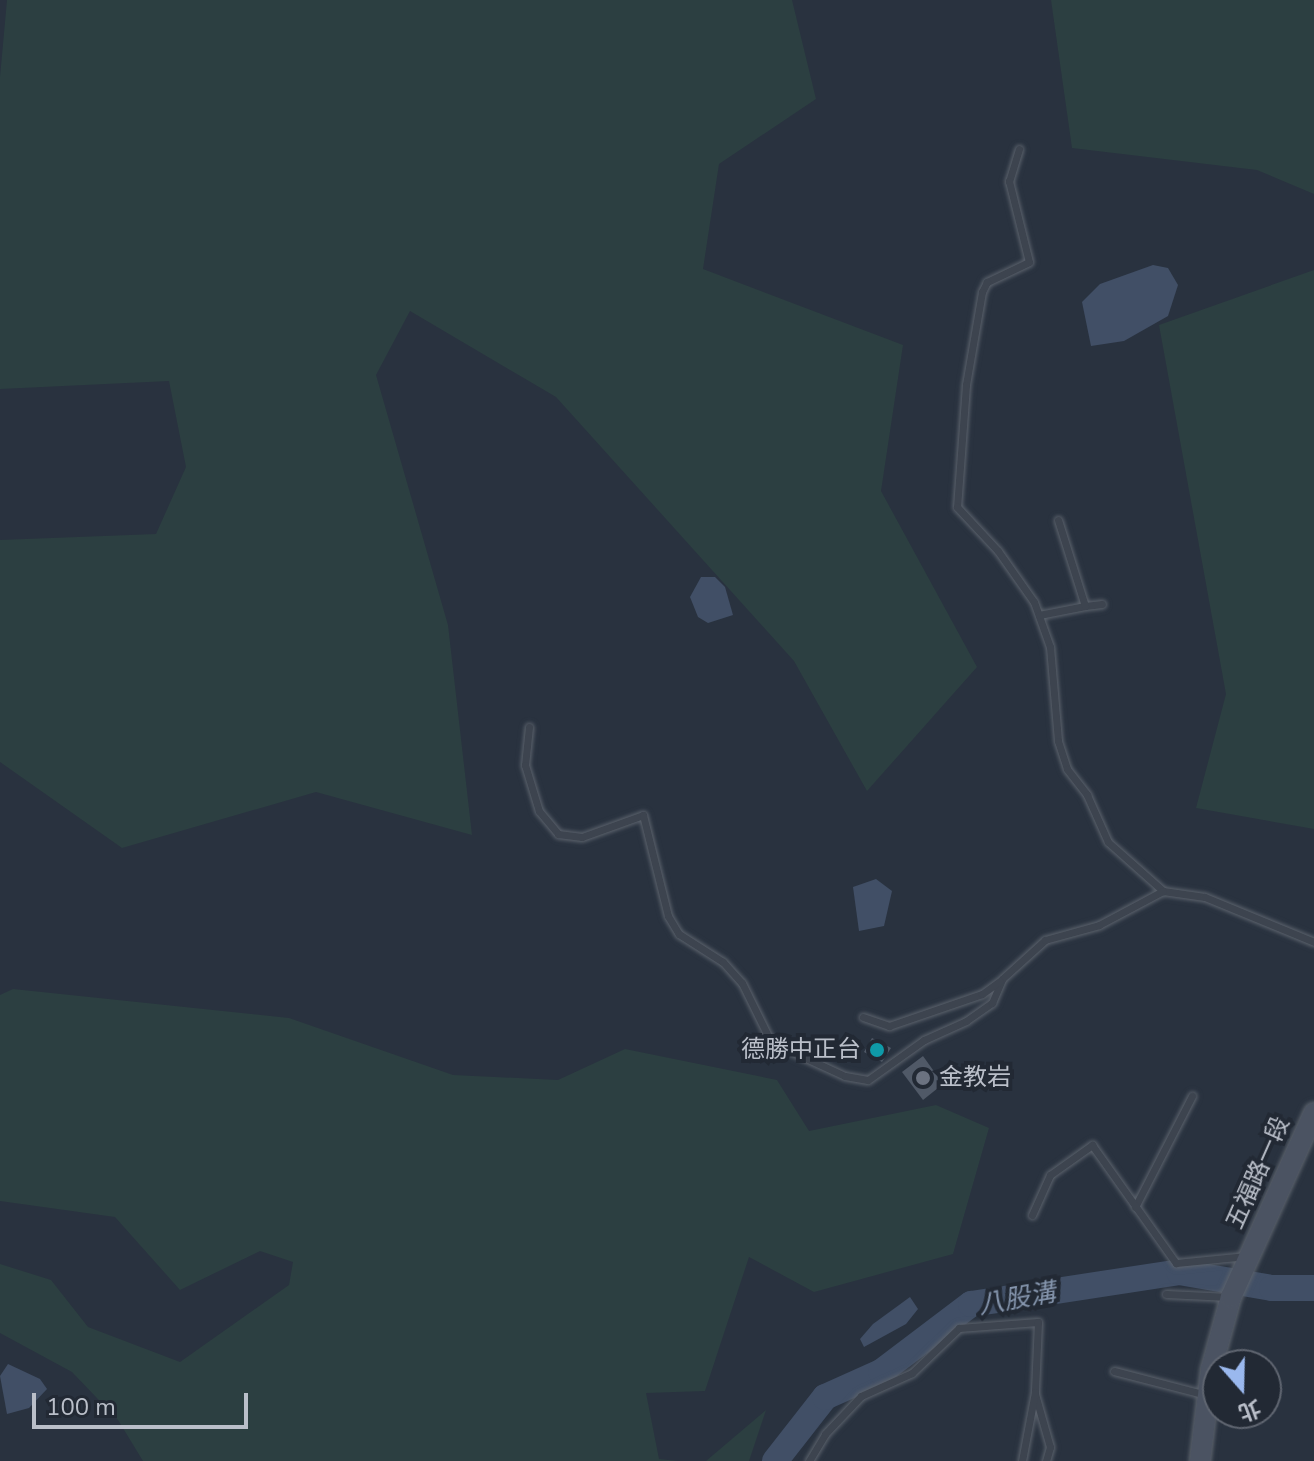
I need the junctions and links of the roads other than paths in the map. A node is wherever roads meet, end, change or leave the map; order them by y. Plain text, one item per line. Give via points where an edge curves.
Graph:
1 (1019, 149) dead end
2 (1058, 520) dead end
3 (1102, 604) dead end
4 (1085, 606) junction
5 (1039, 615) junction
6 (529, 727) dead end
7 (1163, 891) junction
8 (1314, 942) edge
9 (1002, 979) junction
10 (863, 1017) dead end
11 (1192, 1096) dead end
12 (1314, 1113) edge
13 (1135, 1207) junction
14 (1032, 1215) dead end
15 (1249, 1256) junction
16 (1166, 1294) dead end
17 (1231, 1297) junction
18 (1219, 1349) edge
19 (1114, 1371) dead end
20 (1035, 1392) junction
21 (1202, 1393) edge
22 (1204, 1429) edge
23 (809, 1461) edge
24 (1022, 1461) edge
25 (1046, 1461) edge
26 (1200, 1461) edge

1 - 5 lane via 1009,181 1029,262 987,282 982,292 966,385 957,507 998,551
2 - 4 lane
3 - 4 lane
4 - 5 lane
5 - 7 lane via 1050,647 1058,741 1067,769 1087,795 1108,842
6 - 9 lane via 525,765 539,811 558,834 582,837 643,815 668,916 679,934 723,962 742,983 771,1042 845,1076 868,1080 924,1040 992,1003
7 - 8 lane via 1205,897
7 - 9 lane via 1099,925 1045,940
9 - 10 lane via 982,994 889,1026
11 - 13 lane
12 - 15 main road, 五福路一段
13 - 14 lane via 1092,1145 1050,1175
13 - 15 lane via 1176,1263
15 - 17 main road, 五福路一段
16 - 17 lane
17 - 18 main road, 五福路一段
19 - 21 lane
20 - 23 lane via 1038,1322 959,1328 912,1373 861,1396 825,1434
20 - 24 lane
20 - 25 lane via 1050,1447
22 - 26 main road, 五福路一段

